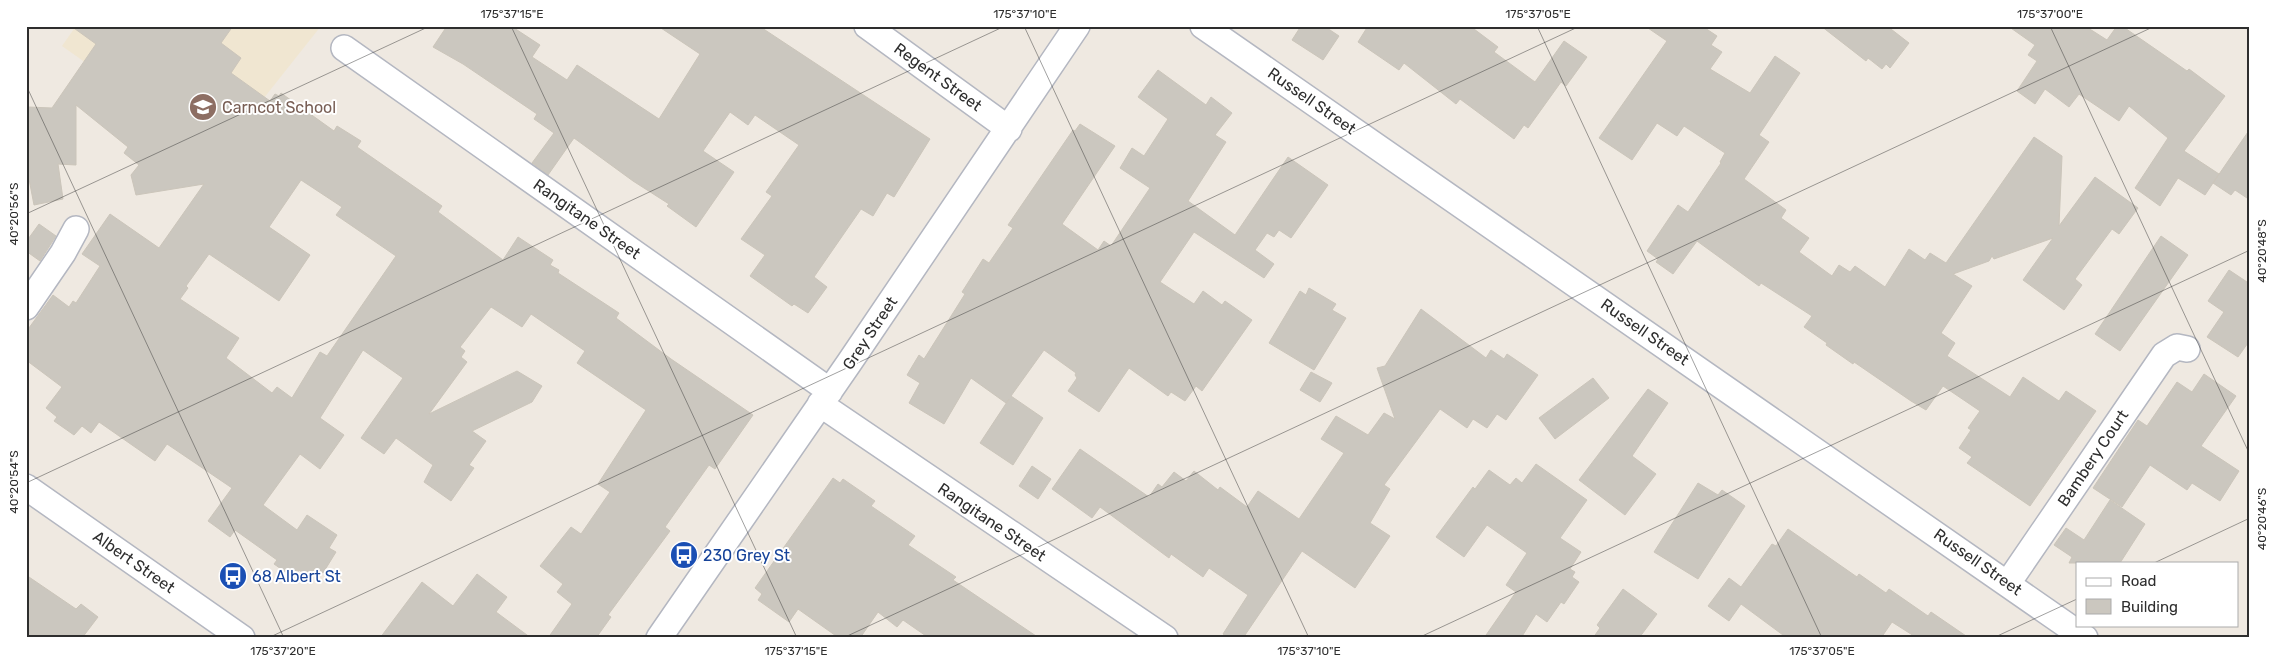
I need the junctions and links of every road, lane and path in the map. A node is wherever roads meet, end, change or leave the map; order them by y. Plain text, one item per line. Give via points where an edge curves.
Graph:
1 (867, 26) edge
2 (1078, 26) edge
3 (1204, 26) edge
4 (344, 48) dead end
5 (1009, 128) junction
6 (76, 229) dead end
7 (26, 307) edge
8 (2187, 349) dead end
9 (825, 398) junction
10 (26, 488) edge
11 (2008, 583) junction
12 (242, 638) edge
13 (658, 638) edge
14 (1165, 638) edge
15 (2086, 638) edge

1 - 5 street, Regent Street
2 - 5 street, Grey Street
3 - 11 street, Russell Street
4 - 9 street, Rangitane Street
5 - 9 street, Grey Street
6 - 7 street
8 - 11 street, Bambery Court via 2177,348 2164,355
9 - 13 street, Grey Street
9 - 14 street, Rangitane Street
10 - 12 street, Albert Street
11 - 15 street, Russell Street

